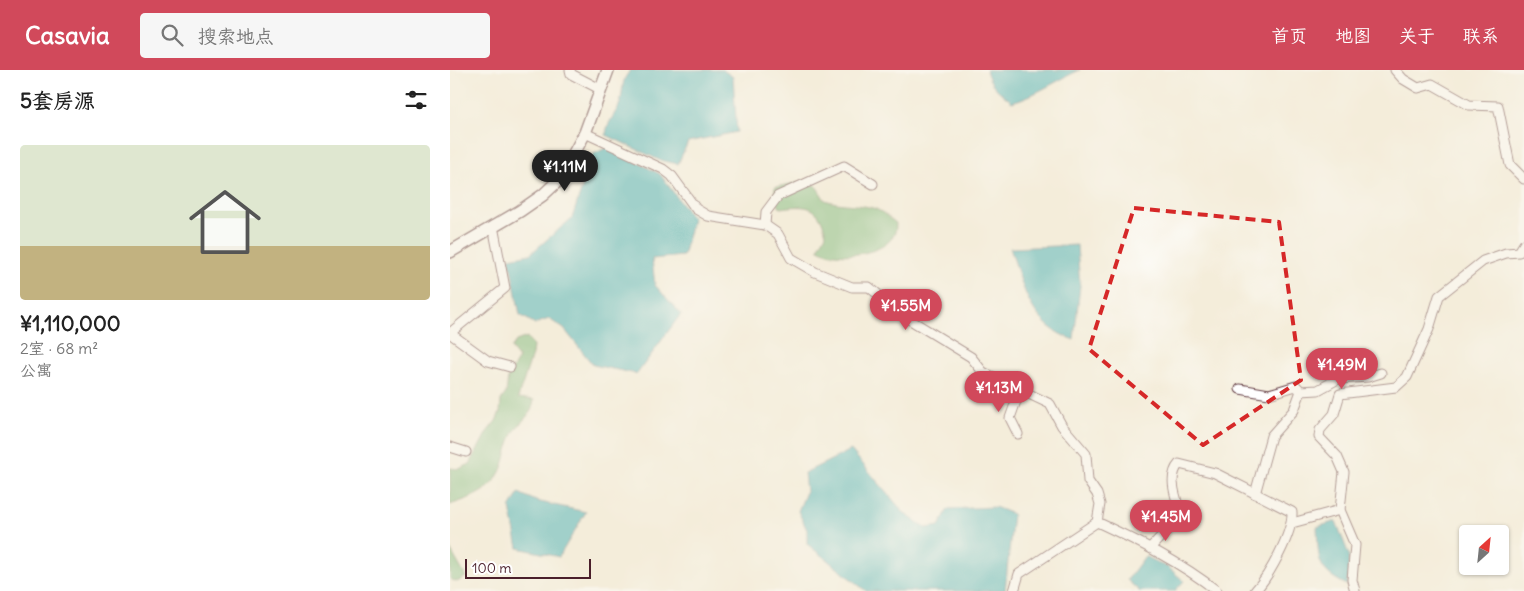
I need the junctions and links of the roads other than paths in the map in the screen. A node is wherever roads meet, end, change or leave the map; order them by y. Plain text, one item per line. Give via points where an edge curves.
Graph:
1 (570, 70) edge
2 (608, 70) edge
3 (1395, 70) edge
4 (600, 89) junction
5 (586, 133) junction
6 (1524, 179) edge
7 (873, 184) dead end
8 (765, 225) junction
9 (493, 226) junction
10 (1524, 244) edge
11 (450, 252) edge
12 (450, 334) edge
13 (510, 367) dead end
14 (1381, 373) dead end
15 (1240, 389) dead end
16 (1020, 390) junction
17 (1301, 391) junction
18 (1018, 434) dead end
19 (450, 447) edge
20 (466, 452) dead end
21 (1255, 494) junction
22 (1340, 510) junction
23 (1097, 522) junction
24 (1292, 523) junction
25 (1151, 547) junction
26 (1014, 591) edge
27 (1217, 591) edge
28 (1255, 591) edge
29 (1354, 591) edge

1 - 4 street via 570,74 580,81
2 - 4 street
3 - 6 street via 1418,88 1432,84 1469,105 1498,106 1510,166
4 - 5 street
5 - 8 street via 663,169 672,176 696,210 708,216
5 - 9 street via 560,179 543,195
7 - 8 street via 844,166 778,196 766,212
8 - 16 street via 778,234 791,258 852,287 869,287 907,318 971,357 983,372
9 - 11 street
9 - 12 street via 505,288
10 - 22 street via 1519,252 1483,261 1439,296 1429,329 1407,377 1396,387 1340,394 1334,414 1320,430 1319,436 1337,456 1344,472
12 - 13 street via 488,361
14 - 17 street via 1338,379 1318,390
15 - 17 street via 1269,394 1296,386
16 - 18 street via 1010,418
16 - 23 street via 1050,404 1062,426 1086,454 1088,482 1100,504
17 - 21 street via 1294,410 1271,436
19 - 20 street
21 - 24 street via 1292,512
21 - 25 street via 1215,472 1179,464 1173,490 1179,508 1172,525
22 - 24 street
22 - 29 street via 1355,545
23 - 25 street
23 - 26 street via 1019,574
24 - 28 street via 1263,582
25 - 27 street

